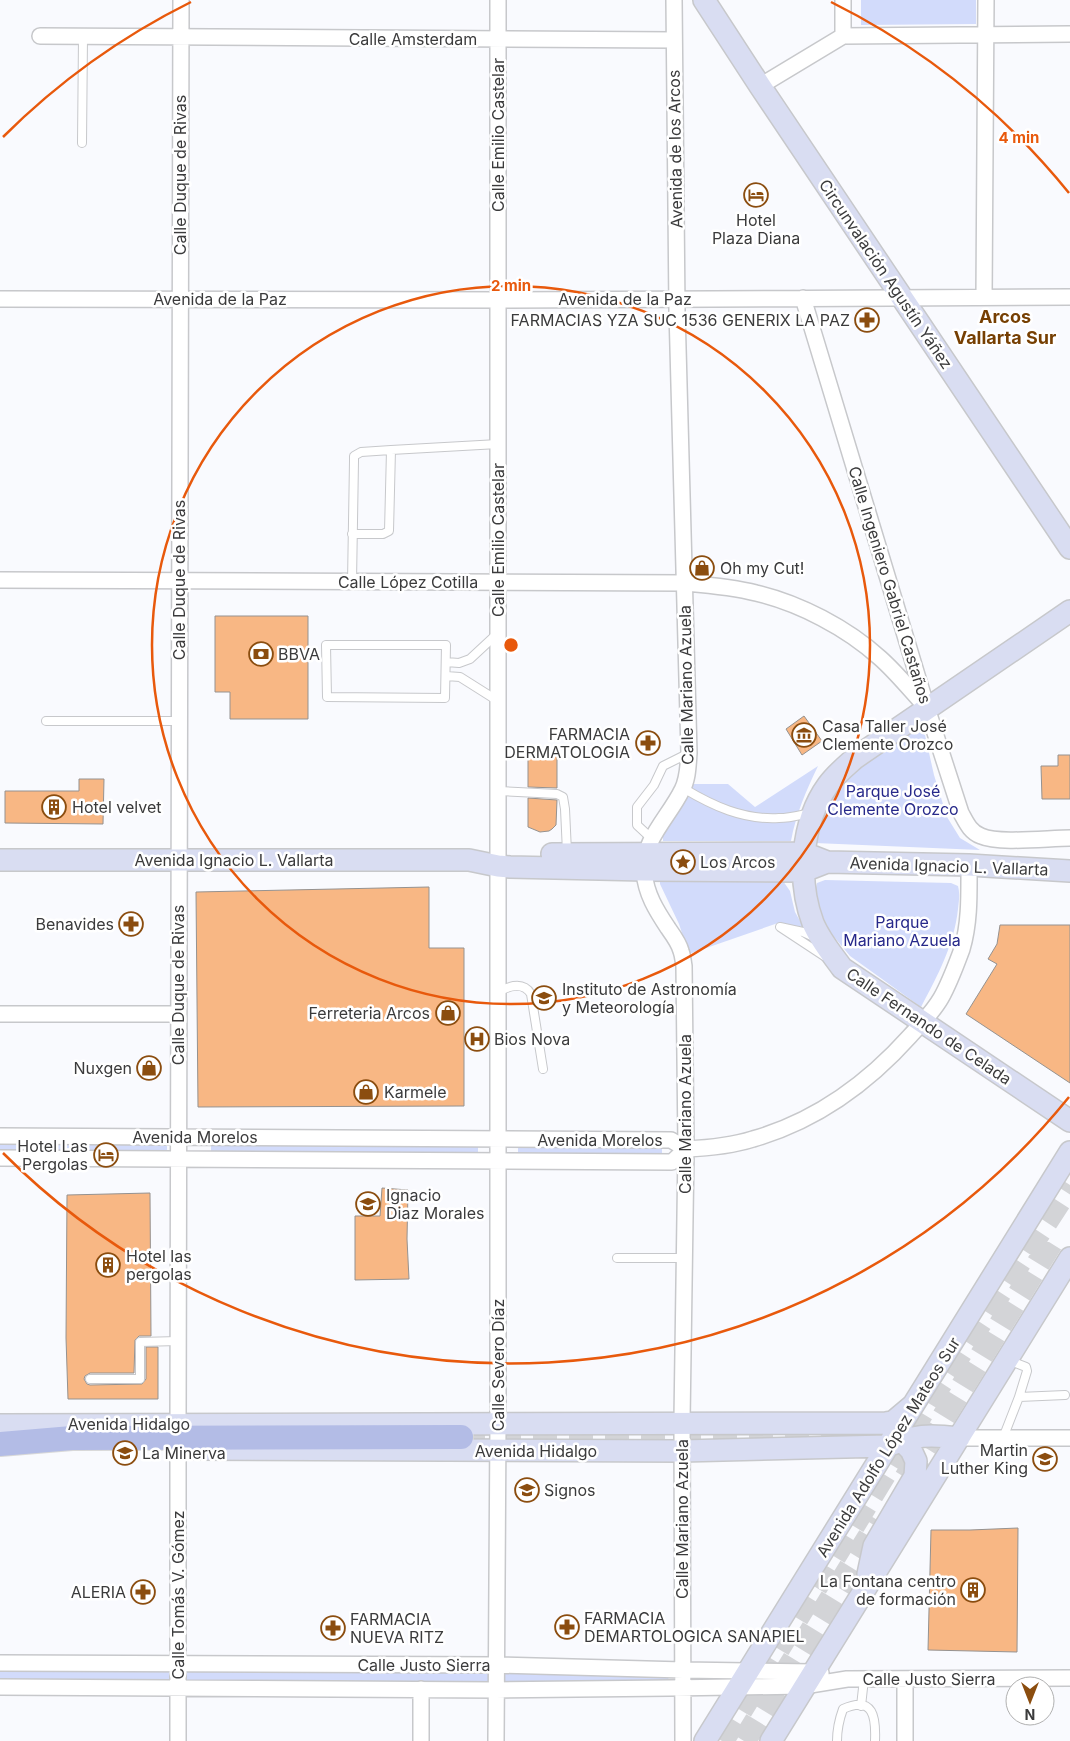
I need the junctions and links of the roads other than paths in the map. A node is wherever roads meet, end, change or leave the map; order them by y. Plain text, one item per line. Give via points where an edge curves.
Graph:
1 (181, 0) edge
2 (498, 0) edge
3 (674, 0) edge
4 (704, 0) edge
5 (843, 0) edge
6 (986, 0) edge
7 (1070, 34) edge
8 (986, 35) junction
9 (40, 36) dead end
10 (843, 36) junction
11 (83, 37) junction
12 (181, 37) junction
13 (498, 40) junction
14 (674, 40) junction
15 (760, 86) junction
16 (82, 143) dead end
17 (901, 297) junction
18 (984, 297) junction
19 (1070, 297) edge
20 (0, 298) edge
21 (803, 298) junction
22 (180, 299) junction
23 (677, 299) junction
24 (498, 300) junction
25 (498, 444) junction
26 (391, 450) junction
27 (352, 534) junction
28 (1070, 548) edge
29 (0, 580) edge
30 (179, 581) junction
31 (352, 582) junction
32 (498, 582) junction
33 (684, 583) junction
34 (1070, 611) edge
35 (498, 633) junction
36 (446, 662) junction
37 (446, 676) junction
38 (498, 702) junction
39 (927, 708) junction
40 (46, 721) dead end
41 (178, 721) junction
42 (689, 753) junction
43 (683, 788) junction
44 (498, 791) junction
45 (812, 813) junction
46 (1070, 838) edge
47 (567, 854) junction
48 (647, 854) junction
49 (0, 860) edge
50 (178, 860) junction
51 (498, 860) junction
52 (804, 862) junction
53 (969, 865) junction
54 (1070, 871) edge
55 (823, 942) junction
56 (842, 968) junction
57 (498, 992) junction
58 (0, 1014) edge
59 (178, 1014) junction
60 (923, 1023) junction
61 (543, 1069) dead end
62 (1070, 1121) edge
63 (0, 1136) edge
64 (177, 1137) junction
65 (498, 1139) junction
66 (686, 1149) junction
67 (1070, 1152) edge
68 (0, 1158) edge
69 (177, 1160) junction
70 (498, 1161) junction
71 (618, 1258) dead end
72 (684, 1258) junction
73 (1070, 1258) edge
74 (178, 1341) junction
75 (1007, 1359) junction
76 (90, 1379) dead end
77 (1065, 1395) dead end
78 (1020, 1397) junction
79 (912, 1406) junction
80 (498, 1423) junction
81 (178, 1424) junction
82 (682, 1424) junction
83 (0, 1425) edge
84 (0, 1430) edge
85 (461, 1437) tunnel mouth
86 (72, 1438) junction
87 (959, 1438) junction
88 (1003, 1438) junction
89 (1070, 1438) edge
90 (0, 1444) edge
91 (895, 1444) junction
92 (0, 1448) edge
93 (178, 1449) junction
94 (498, 1450) junction
95 (682, 1451) junction
96 (865, 1589) junction
97 (0, 1663) edge
98 (178, 1664) junction
99 (496, 1665) junction
100 (683, 1670) junction
101 (864, 1678) junction
102 (1070, 1678) edge
103 (743, 1679) junction
104 (809, 1679) junction
105 (905, 1679) junction
106 (0, 1687) edge
107 (178, 1688) junction
108 (683, 1688) junction
109 (421, 1689) junction
110 (496, 1690) junction
111 (862, 1706) junction
112 (178, 1741) edge
113 (421, 1741) edge
114 (496, 1741) edge
115 (683, 1741) edge
116 (705, 1741) edge
117 (771, 1741) edge
118 (837, 1741) edge
119 (874, 1741) edge
120 (905, 1741) edge

1 - 12 street, Calle Duque de Rivas
2 - 13 street, Calle Emilio Castelar
3 - 14 street, Avenida de los Arcos
4 - 15 main road, Circunvalación Agustín Yáñez
5 - 10 street
6 - 8 street
7 - 8 street
8 - 10 street
8 - 18 street
9 - 11 street, Calle Amsterdam
10 - 15 street
11 - 12 street, Calle Amsterdam
11 - 16 lane
12 - 13 street, Calle Amsterdam
12 - 22 street, Calle Duque de Rivas
13 - 14 street, Calle Amsterdam
13 - 24 street, Calle Emilio Castelar
14 - 23 street, Avenida de los Arcos
15 - 17 main road, Circunvalación Agustín Yáñez
17 - 18 street, Avenida de la Paz
17 - 21 street, Avenida de la Paz
17 - 28 main road, Circunvalación Agustín Yáñez
18 - 19 street, Avenida de la Paz
20 - 22 street, Avenida de la Paz
21 - 23 street, Avenida de la Paz
21 - 39 street, Calle Ingeniero Gabriel Castaños
22 - 24 street, Avenida de la Paz
22 - 30 street, Calle Duque de Rivas
23 - 24 street, Avenida de la Paz
23 - 33 street, Calle Mariano Azuela
24 - 25 street, Calle Emilio Castelar
25 - 26 lane
25 - 32 street, Calle Emilio Castelar
26 - 27 lane via 361,452 354,456
26 - 27 lane via 389,531 383,534
27 - 31 lane
29 - 30 street, Calle López Cotilla
30 - 31 street, Calle López Cotilla
30 - 41 street, Calle Duque de Rivas
31 - 32 street, Calle López Cotilla
32 - 33 street, Calle López Cotilla
32 - 35 street, Calle Emilio Castelar
33 - 39 street, Calle López Cotilla via 756,592 803,608 851,636 880,658
33 - 42 street, Calle Mariano Azuela
34 - 39 main road, Calle Fernando de Celada
35 - 36 lane via 470,659 459,664
35 - 38 street, Calle Emilio Castelar
36 - 37 lane
36 - 37 lane via 446,645 326,645 327,696 445,698
37 - 38 lane via 460,677
38 - 44 street, Calle Emilio Castelar
39 - 45 main road, Calle Fernando de Celada via 855,758 828,784
39 - 46 street, Calle Ingeniero Gabriel Castaños via 961,813 969,827 980,836 997,840
40 - 41 lane
41 - 50 street, Calle Duque de Rivas
42 - 43 street, Calle Mariano Azuela
42 - 48 lane via 663,766 654,785 637,807 637,825
43 - 45 lane via 713,805 745,816 779,818
43 - 48 street, Calle Mariano Azuela
44 - 47 lane via 563,797
44 - 51 street, Calle Emilio Castelar
45 - 52 main road, Calle Fernando de Celada
47 - 48 main road, Avenida Ignacio L. Vallarta
47 - 51 main road, Avenida Ignacio L. Vallarta
48 - 51 main road, Avenida Ignacio L. Vallarta
48 - 52 main road, Avenida Ignacio L. Vallarta
48 - 66 street, Calle Mariano Azuela via 646,884 651,900 681,950 684,966
49 - 50 main road, Avenida Ignacio L. Vallarta
50 - 51 main road, Avenida Ignacio L. Vallarta
50 - 59 street, Calle Duque de Rivas
51 - 57 street, Calle Emilio Castelar
52 - 53 main road, Avenida Ignacio L. Vallarta
52 - 55 main road, Calle Fernando de Celada via 808,906
53 - 54 main road, Avenida Ignacio L. Vallarta
53 - 60 street via 968,922 962,947 941,999
55 - 56 main road, Calle Fernando de Celada
55 - 56 lane via 803,932 780,928
56 - 60 main road, Calle Fernando de Celada
57 - 61 lane via 521,986 531,994
57 - 65 street, Calle Emilio Castelar
58 - 59 street
59 - 64 street, Calle Duque de Rivas
60 - 62 main road, Calle Fernando de Celada
60 - 66 street via 871,1076 815,1114 752,1140
63 - 64 street, Avenida Morelos
64 - 65 street, Avenida Morelos
64 - 69 street, Calle Duque de Rivas
65 - 66 street, Avenida Morelos via 671,1140
65 - 70 street, Calle Severo Díaz
66 - 70 street, Avenida Morelos via 672,1162
66 - 72 street, Calle Mariano Azuela
67 - 79 main road, Avenida Adolfo López Mateos Sur
68 - 69 street, Avenida Morelos
69 - 70 street, Avenida Morelos
69 - 74 street
70 - 80 street, Calle Severo Díaz
71 - 72 lane
72 - 82 street, Calle Mariano Azuela
73 - 75 main road
74 - 76 lane via 140,1342 140,1379
74 - 81 street
75 - 78 lane via 1026,1367
75 - 87 main road
77 - 78 lane
78 - 88 lane
79 - 82 main road, Avenida Hidalgo via 886,1424
79 - 91 main road, Avenida Adolfo López Mateos Sur
80 - 81 main road, Avenida Hidalgo
80 - 82 main road, Avenida Hidalgo
80 - 94 street, Calle Severo Díaz
81 - 83 main road, Avenida Hidalgo
82 - 95 street, Calle Mariano Azuela
84 - 86 main road
85 - 86 main road
86 - 90 main road
87 - 88 street, Avenida Hidalgo
87 - 91 main road, Avenida Hidalgo via 927,1435
87 - 96 main road
88 - 89 street, Avenida Hidalgo
91 - 95 main road, Avenida Hidalgo
91 - 96 main road via 911,1450 916,1461 915,1476 874,1546
91 - 103 main road, Avenida Adolfo López Mateos Sur
92 - 93 main road, Avenida Hidalgo
93 - 94 main road, Avenida Hidalgo
93 - 98 street, Calle Tomás V. Gómez
94 - 95 main road, Avenida Hidalgo
94 - 99 street, Calle Severo Díaz
95 - 100 street, Calle Mariano Azuela
96 - 104 main road
97 - 98 street, Calle Justo Sierra
98 - 99 street, Calle Justo Sierra
98 - 107 street, Calle Tomás V. Gómez
99 - 100 street, Calle Justo Sierra
99 - 110 street, Calle Severo Díaz
100 - 103 street, Calle Justo Sierra
100 - 108 street, Calle Mariano Azuela
101 - 104 street, Calle Justo Sierra
101 - 105 street, Calle Justo Sierra
101 - 111 lane
102 - 105 street, Calle Justo Sierra
103 - 104 street, Calle Justo Sierra
103 - 108 street, Calle Justo Sierra
103 - 116 main road, Avenida Adolfo López Mateos Sur
104 - 117 main road
105 - 120 street
106 - 107 street, Calle Justo Sierra
107 - 109 street, Calle Justo Sierra
107 - 112 street, Calle Tomás V. Gómez
108 - 110 street, Calle Justo Sierra
108 - 115 street, Calle Mariano Azuela
109 - 110 street, Calle Justo Sierra
109 - 113 street
110 - 114 street, Calle Severo Díaz
111 - 118 lane via 844,1709 838,1724
111 - 119 lane via 874,1715

